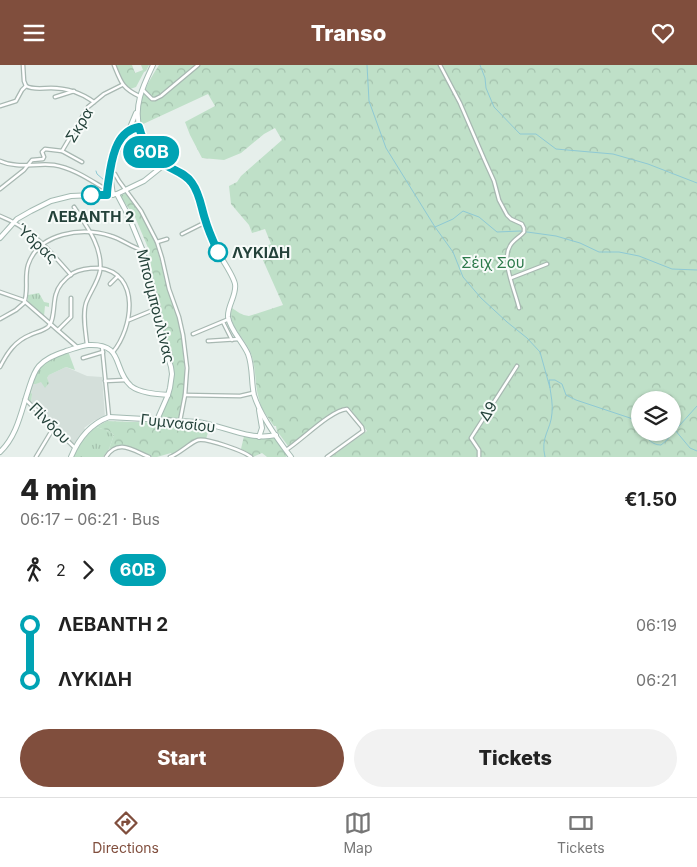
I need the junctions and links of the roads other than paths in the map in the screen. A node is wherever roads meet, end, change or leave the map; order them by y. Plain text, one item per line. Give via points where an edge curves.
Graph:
1 (23, 65) edge
2 (114, 65) edge
3 (153, 65) edge
4 (198, 65) edge
5 (440, 65) edge
6 (122, 85) junction
7 (26, 86) junction
8 (142, 89) junction
9 (74, 91) junction
10 (140, 96) junction
11 (55, 97) dead end
12 (94, 102) junction
13 (0, 106) edge
14 (137, 111) junction
15 (139, 129) junction
16 (129, 133) junction
17 (146, 145) junction
18 (62, 151) junction
19 (0, 161) edge
20 (82, 162) dead end
21 (164, 165) junction
22 (28, 166) junction
23 (115, 174) dead end
24 (0, 189) edge
25 (107, 190) junction
26 (126, 191) junction
27 (107, 195) junction
28 (115, 195) junction
29 (74, 207) dead end
30 (0, 216) edge
31 (14, 222) junction
32 (206, 222) junction
33 (90, 232) junction
34 (182, 234) dead end
35 (0, 238) edge
36 (167, 239) dead end
37 (157, 242) junction
38 (43, 244) junction
39 (143, 250) junction
40 (546, 264) dead end
41 (100, 269) junction
42 (71, 275) junction
43 (118, 276) junction
44 (511, 278) junction
45 (110, 284) dead end
46 (0, 292) edge
47 (71, 299) dead end
48 (25, 302) junction
49 (158, 308) junction
50 (519, 308) dead end
51 (0, 319) edge
52 (229, 319) junction
53 (128, 320) junction
54 (222, 322) junction
55 (51, 324) junction
56 (58, 330) junction
57 (193, 334) dead end
58 (232, 339) junction
59 (239, 339) junction
60 (208, 341) dead end
61 (87, 345) junction
62 (102, 346) junction
63 (78, 347) junction
64 (103, 352) junction
65 (113, 352) junction
66 (2, 355) dead end
67 (6, 355) junction
68 (83, 358) dead end
69 (517, 366) dead end
70 (0, 367) edge
71 (126, 380) junction
72 (105, 381) junction
73 (254, 393) junction
74 (168, 395) junction
75 (185, 395) junction
76 (26, 399) junction
77 (258, 408) junction
78 (108, 417) junction
79 (157, 420) junction
80 (180, 421) junction
81 (54, 427) junction
82 (276, 435) junction
83 (259, 437) junction
84 (75, 447) junction
85 (286, 450) junction
86 (0, 452) edge
87 (36, 457) edge
88 (71, 457) edge
89 (106, 457) edge
90 (149, 457) edge
91 (170, 457) edge
92 (251, 457) edge
93 (290, 457) edge
94 (327, 457) edge
95 (479, 457) edge

1 - 7 street
2 - 6 street
3 - 8 street
4 - 8 street via 157,99 152,99
5 - 44 street via 460,103 503,208 524,228 507,251
6 - 10 street
6 - 12 street, Σκρα
7 - 9 street
7 - 13 street via 16,101
8 - 10 street
9 - 11 street
9 - 12 street
10 - 14 street
12 - 18 street, Σκρα
14 - 15 street
14 - 16 street
15 - 16 street via 133,128
15 - 17 street
16 - 17 street via 138,135
16 - 25 street via 115,150
16 - 28 street via 114,162 111,181
17 - 21 street
18 - 20 street
18 - 22 street via 45,149 43,159 32,160
19 - 22 street
21 - 26 street
21 - 32 street via 191,181
22 - 24 street
22 - 25 street via 62,167
23 - 26 street
25 - 27 street
26 - 28 street
26 - 37 street
27 - 28 street
27 - 31 street via 59,198
28 - 39 street, Μπουμπουλίνας
29 - 33 street
30 - 31 street, Ύδρας
31 - 35 street
31 - 38 street, Ύδρας
32 - 34 street
32 - 52 street via 235,284
33 - 38 street via 62,235
33 - 39 street via 111,236
33 - 41 street via 98,251
36 - 37 street
37 - 75 street via 182,326 187,368
38 - 42 street, Ύδρας
38 - 48 street via 28,264
39 - 49 street, Μπουμπουλίνας
40 - 44 street
41 - 42 street via 84,269
41 - 43 street
41 - 61 street via 85,309
42 - 55 street via 56,294
43 - 45 street
43 - 53 street via 126,287
44 - 50 street
46 - 48 street
47 - 56 street via 71,317
48 - 51 street
48 - 55 street
49 - 53 street
49 - 74 street, Μπουμπουλίνας via 172,373
52 - 54 street
52 - 59 street
53 - 65 street
54 - 57 street
54 - 58 street
55 - 56 street
55 - 67 street via 21,339
56 - 63 street
58 - 59 street
58 - 60 street
59 - 73 street via 249,359
61 - 62 street
61 - 63 street
62 - 64 street
62 - 65 street
63 - 76 street via 41,364
64 - 68 street
64 - 72 street
65 - 71 street
66 - 67 street
67 - 70 street
69 - 95 street, Δ9 via 471,438 479,450
71 - 72 street
71 - 74 street via 136,389
72 - 78 street
73 - 75 street via 240,396
73 - 77 street
74 - 79 street, Μπουμπουλίνας
75 - 80 street
76 - 81 street, Πίνδου
76 - 86 street via 14,435
77 - 82 street
77 - 83 street via 262,428
78 - 79 street, Γυμνασίου
78 - 84 street via 92,427
79 - 80 street, Γυμνασίου
80 - 83 street, Γυμνασίου via 206,423
81 - 84 street, Πίνδου
81 - 87 street
82 - 83 street, Γυμνασίου
82 - 85 street
84 - 88 street
85 - 93 street
85 - 94 street via 332,415 348,409 364,431
89 - 90 street via 113,449 124,447
91 - 92 street via 198,440 242,451

